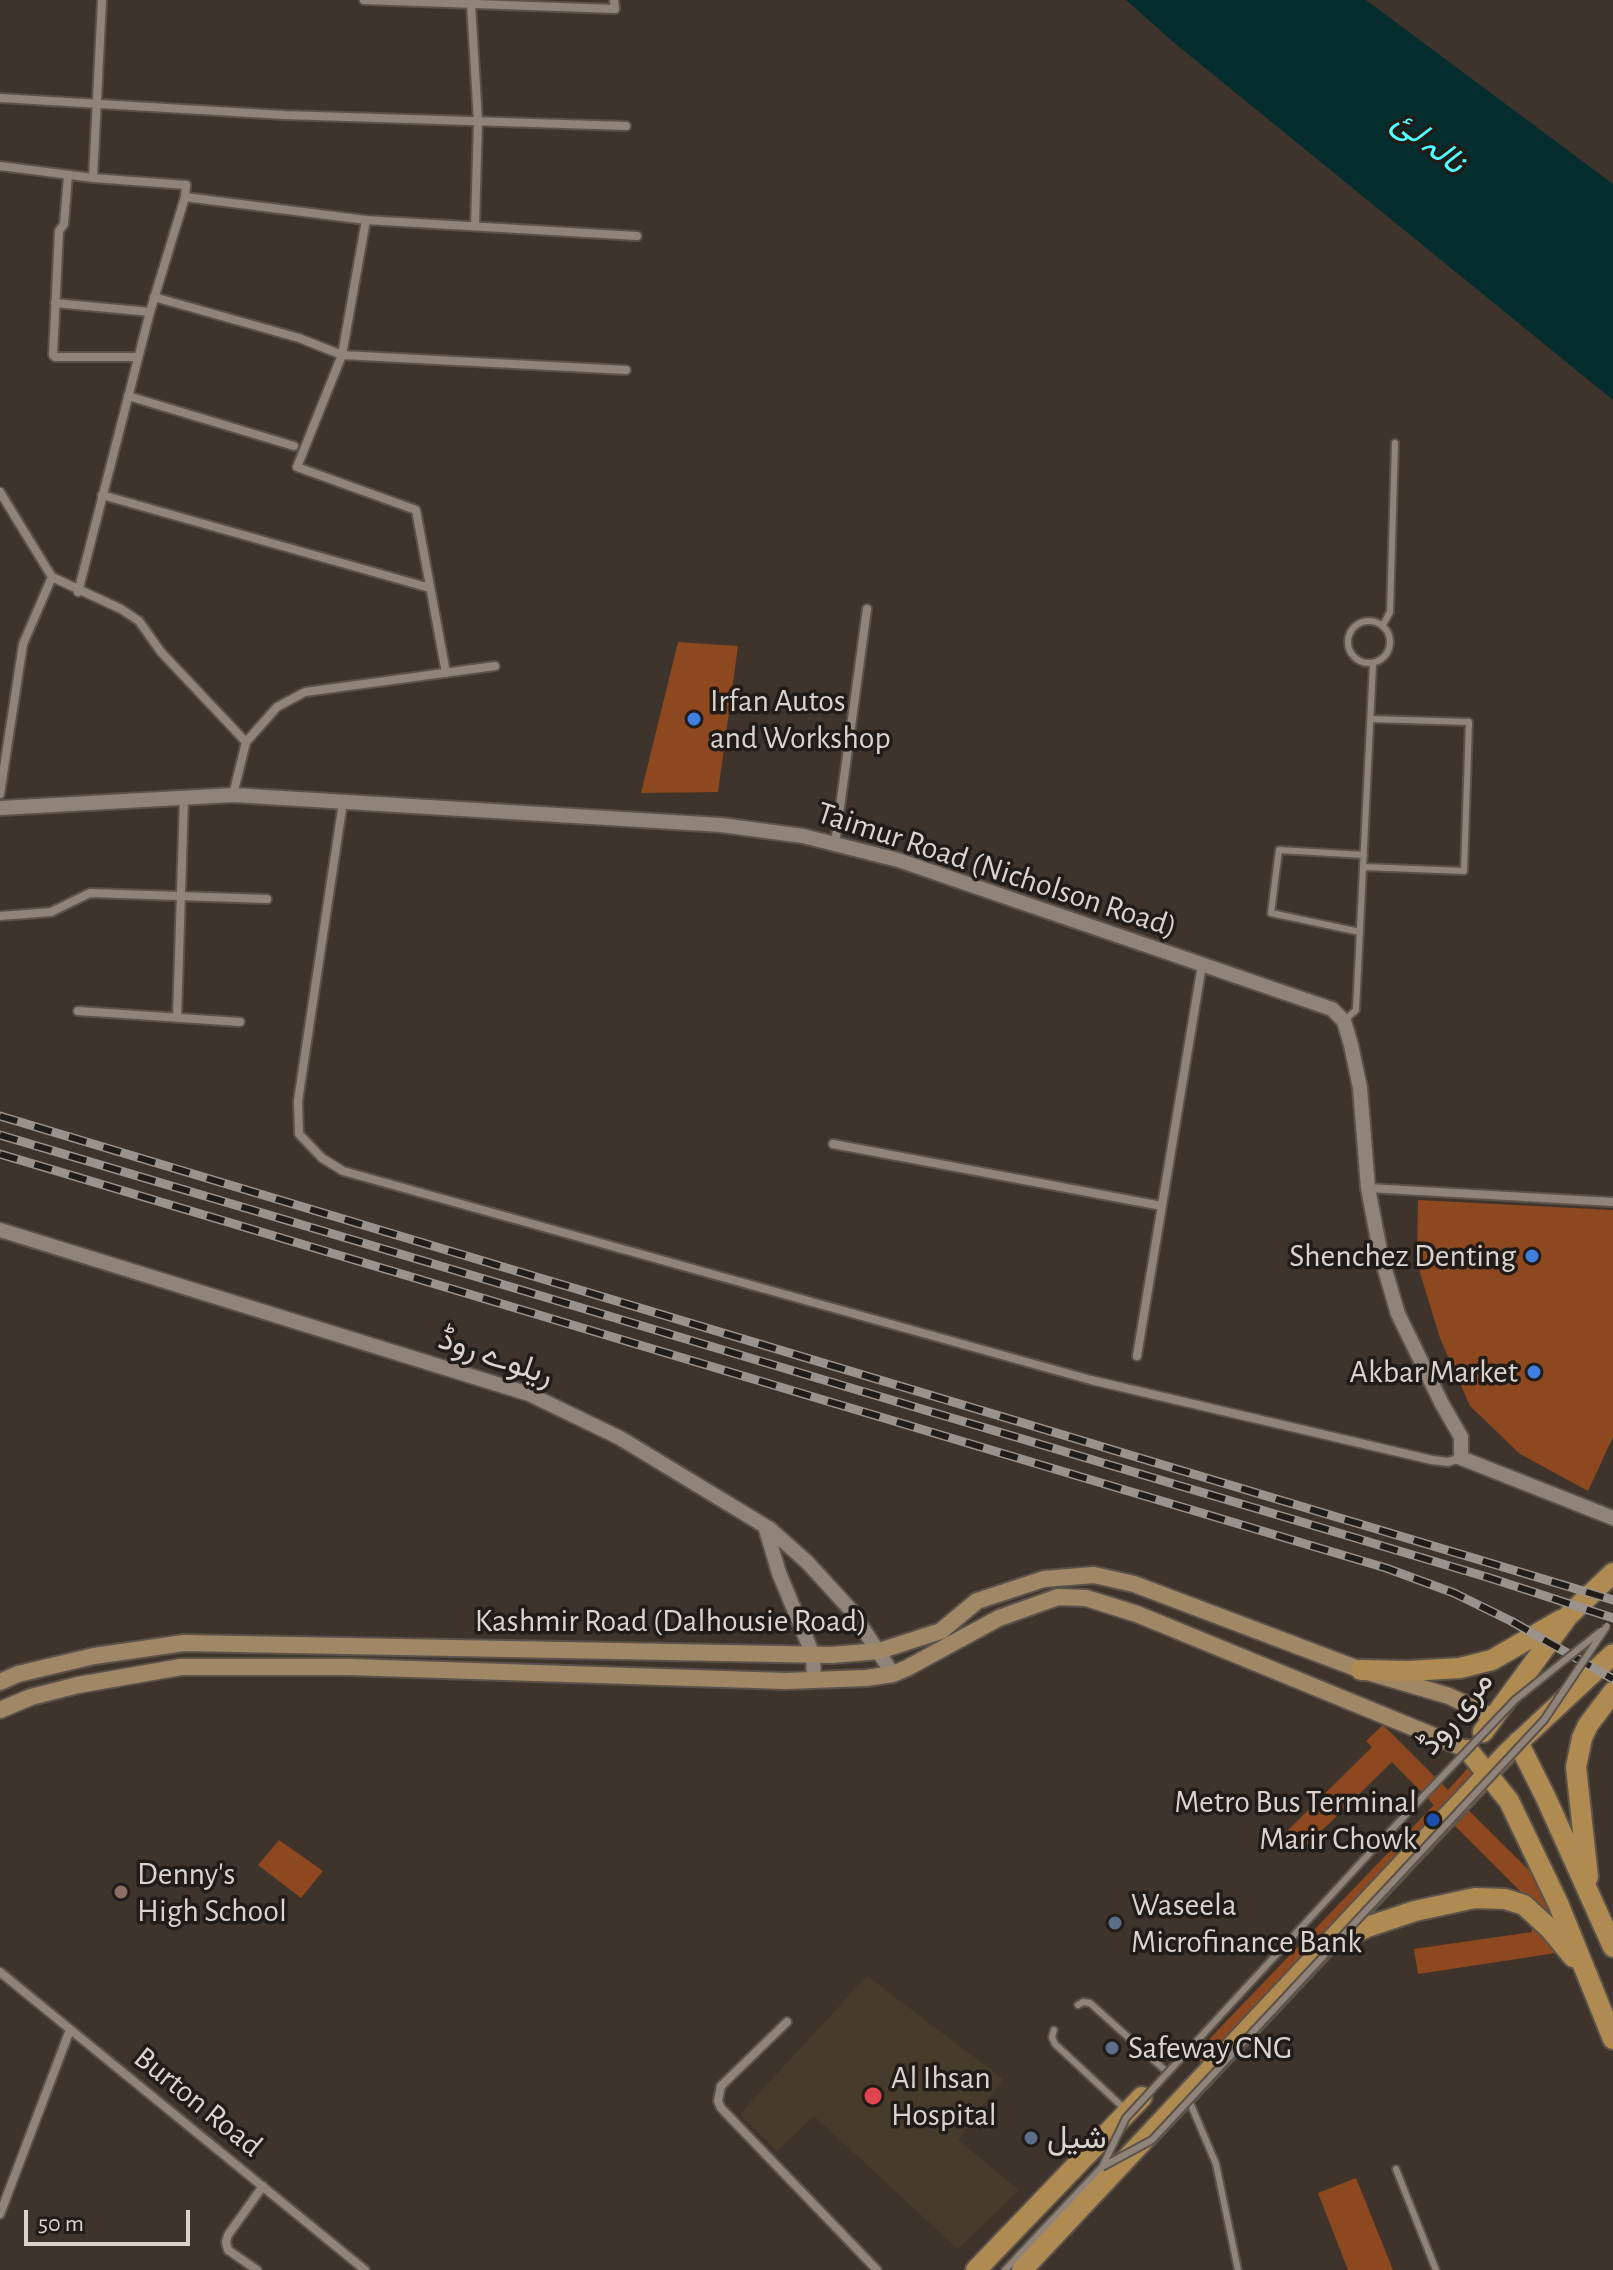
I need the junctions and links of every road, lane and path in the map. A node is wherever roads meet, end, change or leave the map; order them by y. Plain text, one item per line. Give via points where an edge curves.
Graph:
1 (102, 0) edge
2 (364, 0) edge
3 (614, 0) edge
4 (430, 1) edge
5 (471, 4) junction
6 (0, 98) edge
7 (98, 103) junction
8 (478, 121) junction
9 (626, 126) dead end
10 (0, 166) edge
11 (68, 175) junction
12 (93, 178) junction
13 (185, 197) junction
14 (366, 220) junction
15 (475, 226) junction
16 (637, 236) dead end
17 (154, 297) junction
18 (55, 303) junction
19 (150, 312) junction
20 (342, 355) junction
21 (138, 357) junction
22 (626, 370) dead end
23 (128, 396) junction
24 (1395, 443) dead end
25 (294, 446) dead end
26 (0, 492) edge
27 (102, 495) junction
28 (52, 577) junction
29 (430, 588) junction
30 (78, 592) junction
31 (867, 609) dead end
32 (1383, 625) junction
33 (1373, 664) junction
34 (495, 666) dead end
35 (446, 673) junction
36 (1371, 719) junction
37 (246, 742) junction
38 (0, 794) edge
39 (233, 795) junction
40 (184, 798) junction
41 (343, 802) junction
42 (0, 808) edge
43 (835, 844) junction
44 (1364, 855) junction
45 (1364, 867) junction
46 (181, 896) junction
47 (267, 899) dead end
48 (0, 916) edge
49 (1360, 932) junction
50 (1202, 965) junction
51 (78, 1011) dead end
52 (177, 1018) junction
53 (1344, 1021) junction
54 (240, 1022) dead end
55 (833, 1144) dead end
56 (1368, 1188) junction
57 (1613, 1202) edge
58 (1162, 1206) junction
59 (0, 1230) edge
60 (1137, 1356) dead end
61 (1461, 1458) junction
62 (1613, 1518) edge
63 (765, 1526) junction
64 (1613, 1573) edge
65 (1568, 1616) junction
66 (1613, 1619) edge
67 (1607, 1626) junction
68 (879, 1651) junction
69 (1613, 1654) edge
70 (813, 1655) junction
71 (1361, 1670) junction
72 (893, 1674) junction
73 (814, 1680) junction
74 (0, 1682) edge
75 (1613, 1692) edge
76 (0, 1710) edge
77 (1495, 1718) junction
78 (1518, 1742) junction
79 (1468, 1750) junction
80 (1489, 1774) junction
81 (1591, 1898) junction
82 (1329, 1945) junction
83 (1613, 1947) edge
84 (0, 1972) edge
85 (1586, 1973) junction
86 (1078, 2005) dead end
87 (787, 2022) dead end
88 (70, 2030) junction
89 (1054, 2030) dead end
90 (1613, 2039) edge
91 (1167, 2072) junction
92 (1187, 2096) junction
93 (1128, 2112) junction
94 (1102, 2167) junction
95 (1396, 2169) dead end
96 (263, 2186) junction
97 (0, 2214) edge
98 (257, 2270) edge
99 (365, 2270) edge
100 (877, 2270) edge
101 (976, 2270) edge
102 (1005, 2270) edge
103 (1022, 2270) edge
104 (1238, 2270) edge
105 (1436, 2270) edge

1 - 7 street
2 - 4 street
3 - 5 street via 615,9
4 - 5 street
5 - 8 street
6 - 7 street
7 - 8 street
7 - 12 street
8 - 9 street
8 - 15 street
10 - 11 street
11 - 12 street
11 - 18 street
12 - 13 street via 186,185
13 - 14 street
13 - 17 street
14 - 15 street
14 - 20 street
15 - 16 street
17 - 19 street
17 - 20 street
18 - 19 street
18 - 21 street via 55,357
19 - 21 street
20 - 22 street
20 - 29 street via 297,467 416,510
21 - 23 street
23 - 25 street
23 - 27 street
24 - 32 lane via 1390,612
26 - 28 street
27 - 29 street
27 - 30 street
28 - 30 street
28 - 38 street via 23,644
29 - 35 street
30 - 37 street via 139,621 161,652
31 - 43 street
32 - 33 lane via 1391,648
32 - 33 lane via 1360,622 1350,631 1351,654
33 - 36 lane
34 - 35 street
35 - 37 street via 305,692 277,707
36 - 44 lane
36 - 45 lane via 1469,722 1464,871
37 - 39 street
39 - 40 street, Taimur Road (Nicholson Road)
39 - 41 street, Taimur Road (Nicholson Road)
40 - 42 street, Taimur Road (Nicholson Road)
40 - 46 street
41 - 43 street, Taimur Road (Nicholson Road) via 721,825
41 - 61 street via 298,1101 299,1134 343,1171 1091,1380 1432,1460
43 - 50 street, Taimur Road (Nicholson Road) via 898,860
44 - 45 lane
44 - 49 lane via 1279,850 1271,913
45 - 49 lane
46 - 47 street
46 - 48 street via 90,893 51,912
46 - 52 street
49 - 53 lane via 1356,1010
50 - 53 street, Taimur Road (Nicholson Road) via 1332,1009
50 - 58 street
51 - 52 street
52 - 54 street
53 - 56 street via 1360,1088
55 - 58 street
56 - 57 street
56 - 61 street via 1398,1314 1461,1437
58 - 60 street
59 - 63 street, ریلوے روڈ via 529,1394 620,1438
61 - 62 street
63 - 68 street, ریلوے روڈ via 850,1609
63 - 70 street
64 - 65 main road, مری روڈ
65 - 71 main road via 1492,1660 1460,1668
65 - 77 main road, مری روڈ
66 - 67 lane, bridge
67 - 94 lane, bridge via 1515,1700 1378,1844 1126,2118
67 - 94 lane, bridge via 1544,1720 1152,2140
68 - 70 main road, Kashmir Road (Dalhousie Road)
68 - 71 main road, Kashmir Road (Dalhousie Road) via 941,1631 977,1601 1044,1579 1094,1575 1134,1584
68 - 72 street, ریلوے روڈ
69 - 78 main road, مری روڈ
70 - 73 street
70 - 74 main road, Kashmir Road (Dalhousie Road) via 184,1643 94,1656
71 - 77 main road, Kashmir Road (Dalhousie Road) via 1449,1696
72 - 73 main road, Kashmir Road (Dalhousie Road)
72 - 79 main road, Kashmir Road (Dalhousie Road) via 1028,1605 1058,1597 1086,1598
73 - 76 main road, Kashmir Road (Dalhousie Road) via 181,1667 78,1685
75 - 81 main road via 1588,1725 1576,1767
77 - 79 main road, مری روڈ
78 - 80 main road, مری روڈ
78 - 81 main road
79 - 80 main road
79 - 91 main road, مری روڈ
80 - 82 main road, مری روڈ
80 - 85 main road via 1509,1801
81 - 83 main road
82 - 85 main road via 1415,1911 1475,1898 1505,1899 1534,1914
82 - 92 main road, مری روڈ
84 - 88 street, Burton Road
85 - 90 main road
86 - 91 lane via 1090,2003
87 - 100 street via 721,2086 718,2101 731,2121
88 - 96 street, Burton Road
88 - 97 street
89 - 93 lane via 1055,2044
91 - 93 main road, مری روڈ
92 - 103 main road, مری روڈ
92 - 104 lane via 1216,2164
93 - 101 main road, مری روڈ
94 - 102 lane
95 - 105 lane
96 - 98 street via 226,2242 228,2250
96 - 99 street, Burton Road

